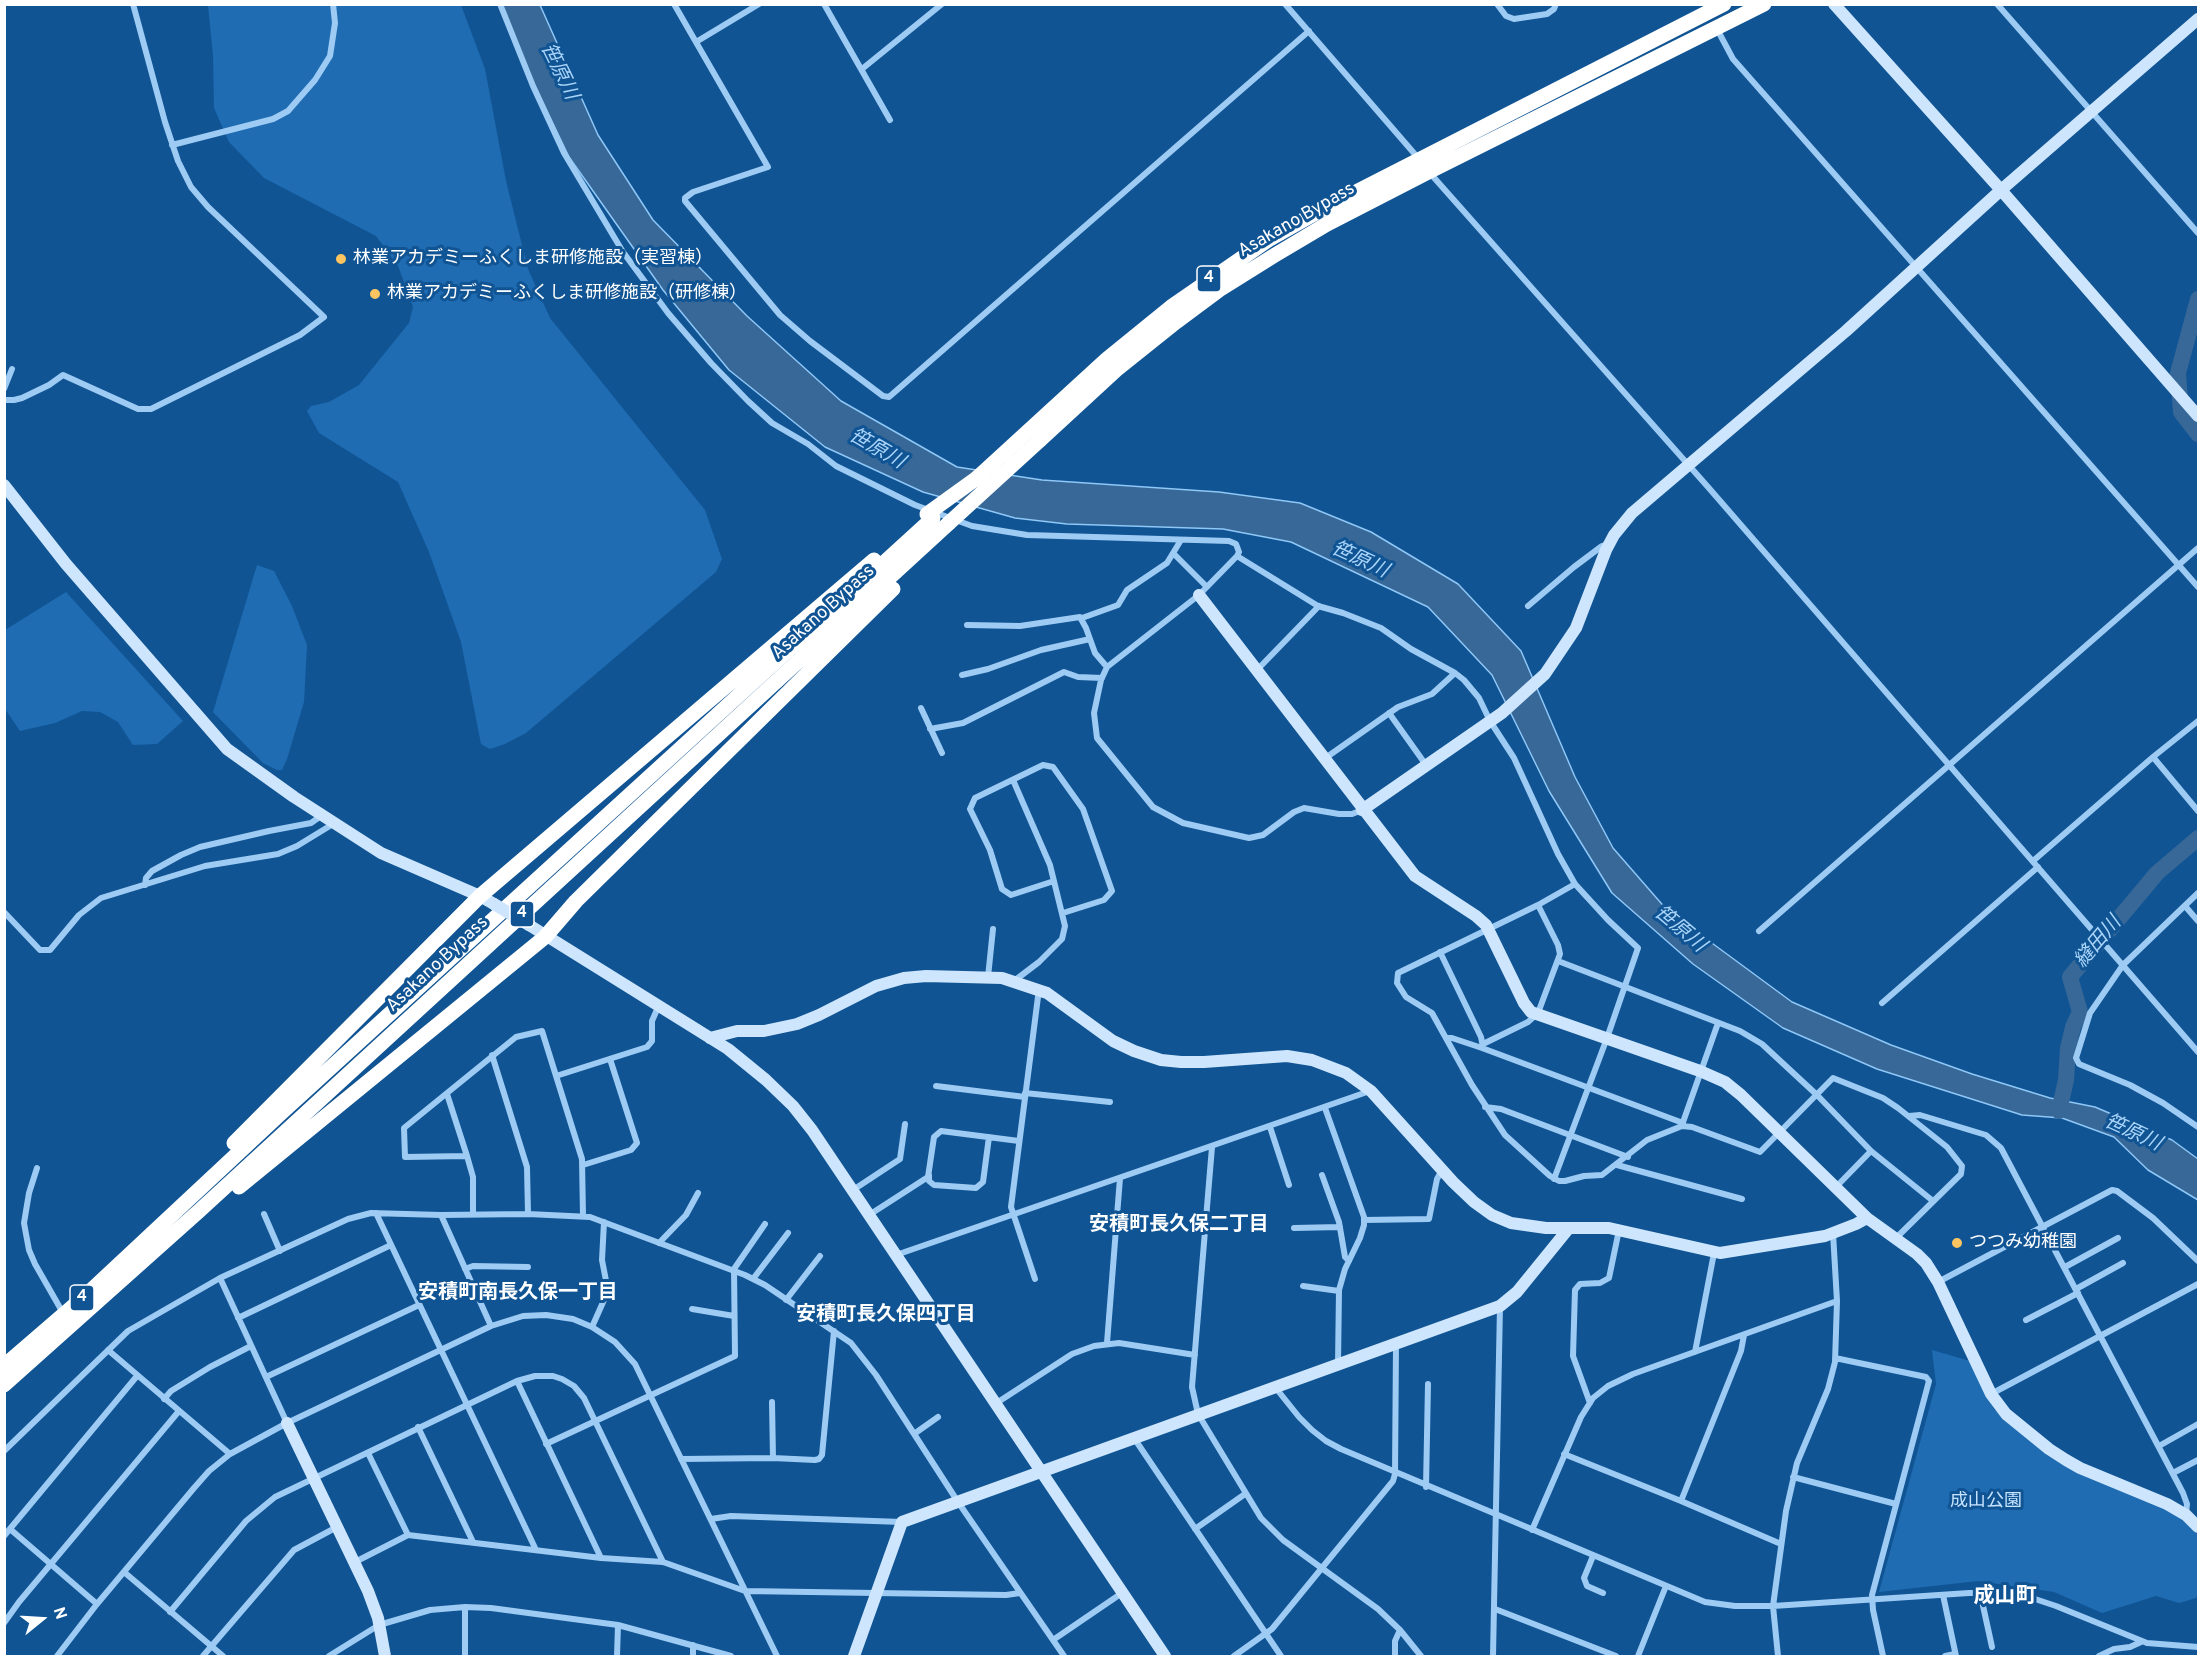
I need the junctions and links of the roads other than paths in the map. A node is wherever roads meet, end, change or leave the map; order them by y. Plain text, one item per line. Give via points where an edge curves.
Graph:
1 (133, 4) edge
2 (333, 4) edge
3 (500, 4) edge
4 (674, 4) edge
5 (759, 4) edge
6 (824, 4) edge
7 (942, 4) edge
8 (1285, 4) edge
9 (1497, 4) edge
10 (1556, 4) edge
11 (1724, 4) edge
12 (1764, 4) edge
13 (1834, 4) edge
14 (1997, 4) edge
15 (2199, 19) edge
16 (1717, 29) junction
17 (1309, 31) junction
18 (696, 42) junction
19 (862, 69) junction
20 (2092, 113) junction
21 (890, 120) dead end
22 (172, 145) junction
23 (1424, 166) junction
24 (2001, 190) junction
25 (2199, 232) edge
26 (1916, 266) junction
27 (12, 369) dead end
28 (4, 389) edge
29 (4, 400) edge
30 (2199, 416) edge
31 (1688, 465) junction
32 (4, 485) edge
33 (930, 516) junction
34 (950, 523) junction
35 (1181, 540) junction
36 (1609, 544) junction
37 (2199, 548) edge
38 (1174, 554) junction
39 (1237, 556) junction
40 (2177, 566) junction
41 (2199, 587) edge
42 (1203, 591) junction
43 (1319, 606) junction
44 (1528, 606) dead end
45 (1082, 618) junction
46 (967, 626) dead end
47 (1090, 639) junction
48 (1107, 667) junction
49 (1256, 671) junction
50 (1455, 673) junction
51 (962, 675) dead end
52 (1102, 678) junction
53 (921, 708) dead end
54 (1389, 713) junction
55 (1490, 721) junction
56 (2199, 721) edge
57 (930, 729) junction
58 (942, 753) dead end
59 (2153, 757) junction
60 (1324, 760) junction
61 (1426, 765) junction
62 (1948, 765) junction
63 (1013, 780) junction
64 (1362, 810) junction
65 (2199, 811) edge
66 (321, 816) junction
67 (333, 824) junction
68 (2036, 864) junction
69 (1054, 881) junction
70 (1575, 884) junction
71 (145, 885) junction
72 (2199, 892) edge
73 (480, 896) junction
74 (1538, 905) junction
75 (2185, 906) junction
76 (4, 912) edge
77 (1063, 913) junction
78 (2199, 921) edge
79 (1489, 928) junction
80 (993, 929) dead end
81 (1760, 931) dead end
82 (545, 937) junction
83 (1440, 952) junction
84 (1558, 962) junction
85 (2123, 965) junction
86 (988, 977) junction
87 (1013, 981) junction
88 (1625, 987) junction
89 (1039, 989) junction
90 (1882, 1003) dead end
91 (659, 1005) junction
92 (1538, 1013) junction
93 (1718, 1023) junction
94 (710, 1038) junction
95 (1446, 1038) junction
96 (1607, 1038) junction
97 (1483, 1046) junction
98 (2199, 1052) edge
99 (492, 1055) junction
100 (610, 1059) junction
101 (1700, 1071) junction
102 (556, 1076) junction
103 (936, 1086) dead end
104 (1588, 1088) junction
105 (1371, 1091) junction
106 (447, 1094) junction
107 (1025, 1095) junction
108 (1817, 1095) junction
109 (1110, 1102) dead end
110 (1485, 1107) junction
111 (1325, 1108) junction
112 (1909, 1116) junction
113 (905, 1124) dead end
114 (1682, 1124) junction
115 (1270, 1127) junction
116 (2199, 1127) edge
117 (1570, 1134) junction
118 (1779, 1134) junction
119 (989, 1137) junction
120 (1019, 1141) junction
121 (1212, 1147) junction
122 (1871, 1150) junction
123 (467, 1156) junction
124 (1628, 1157) junction
125 (583, 1165) junction
126 (1617, 1165) junction
127 (37, 1168) dead end
128 (1442, 1170) junction
129 (929, 1174) junction
130 (1322, 1175) dead end
131 (1120, 1178) junction
132 (1554, 1179) junction
133 (1289, 1185) dead end
134 (1835, 1188) junction
135 (852, 1190) junction
136 (698, 1193) dead end
137 (1742, 1199) dead end
138 (1933, 1201) junction
139 (376, 1213) junction
140 (264, 1214) dead end
141 (473, 1214) junction
142 (528, 1214) junction
143 (441, 1215) junction
144 (869, 1215) junction
145 (583, 1216) junction
146 (1012, 1216) junction
147 (1867, 1218) junction
148 (1364, 1220) junction
149 (604, 1222) junction
150 (765, 1224) dead end
151 (2042, 1226) junction
152 (1340, 1227) junction
153 (158, 1228) junction
154 (1294, 1228) dead end
155 (1569, 1228) junction
156 (1619, 1229) junction
157 (788, 1233) dead end
158 (1833, 1233) junction
159 (2118, 1238) dead end
160 (1895, 1239) junction
161 (658, 1243) junction
162 (391, 1245) junction
163 (280, 1251) junction
164 (1714, 1253) junction
165 (896, 1255) junction
166 (820, 1256) dead end
167 (1349, 1261) junction
168 (2199, 1261) edge
169 (2123, 1263) dead end
170 (528, 1267) dead end
171 (2065, 1267) junction
172 (465, 1269) junction
173 (733, 1271) junction
174 (220, 1278) junction
175 (753, 1279) junction
176 (1035, 1279) dead end
177 (1938, 1282) junction
178 (2199, 1284) edge
179 (1303, 1286) dead end
180 (1339, 1291) junction
181 (2077, 1291) junction
182 (786, 1300) junction
183 (1837, 1301) junction
184 (419, 1305) junction
185 (94, 1306) junction
186 (1500, 1306) junction
187 (692, 1309) dead end
188 (63, 1314) junction
189 (734, 1316) junction
190 (238, 1318) junction
191 (2026, 1320) dead end
192 (491, 1326) junction
193 (592, 1327) junction
194 (834, 1331) junction
195 (1744, 1335) junction
196 (2101, 1336) junction
197 (1107, 1343) junction
198 (1396, 1344) junction
199 (251, 1346) junction
200 (108, 1350) junction
201 (441, 1350) junction
202 (1695, 1352) junction
203 (1195, 1355) junction
204 (1835, 1358) junction
205 (1338, 1364) junction
206 (4, 1366) edge
207 (137, 1377) junction
208 (266, 1377) junction
209 (517, 1381) junction
210 (1428, 1384) dead end
211 (4, 1385) edge
212 (1275, 1387) junction
213 (1990, 1394) junction
214 (651, 1396) junction
215 (164, 1399) junction
216 (772, 1401) dead end
217 (1590, 1403) junction
218 (994, 1404) junction
219 (467, 1405) junction
220 (179, 1411) junction
221 (1198, 1414) junction
222 (938, 1417) dead end
223 (596, 1421) junction
224 (287, 1423) junction
225 (2199, 1424) edge
226 (418, 1427) junction
227 (914, 1434) junction
228 (1134, 1437) junction
229 (546, 1444) junction
230 (2159, 1446) junction
231 (4, 1451) edge
232 (368, 1453) junction
233 (230, 1454) junction
234 (1564, 1454) junction
235 (773, 1458) junction
236 (681, 1459) junction
237 (2199, 1460) edge
238 (1040, 1472) junction
239 (1395, 1473) junction
240 (2173, 1473) junction
241 (1793, 1477) junction
242 (314, 1478) junction
243 (1426, 1486) junction
244 (1245, 1494) junction
245 (1680, 1501) junction
246 (958, 1502) junction
247 (1896, 1504) junction
248 (1496, 1515) junction
249 (2186, 1515) junction
250 (711, 1518) junction
251 (902, 1522) junction
252 (338, 1526) junction
253 (2199, 1527) edge
254 (10, 1529) junction
255 (1196, 1529) junction
256 (1532, 1530) junction
257 (408, 1535) junction
258 (4, 1536) edge
259 (473, 1542) junction
260 (1781, 1544) junction
261 (536, 1550) junction
262 (1593, 1556) junction
263 (601, 1558) junction
264 (355, 1562) junction
265 (663, 1562) junction
266 (51, 1564) junction
267 (1322, 1568) junction
268 (124, 1572) junction
269 (1666, 1586) junction
270 (745, 1591) junction
271 (1980, 1592) junction
272 (1020, 1593) junction
273 (1122, 1593) junction
274 (1603, 1593) dead end
275 (876, 1594) junction
276 (1942, 1595) junction
277 (1872, 1598) junction
278 (97, 1604) junction
279 (1773, 1606) junction
280 (465, 1607) junction
281 (1495, 1609) junction
282 (170, 1611) junction
283 (4, 1623) edge
284 (379, 1625) junction
285 (618, 1625) junction
286 (1400, 1630) junction
287 (1266, 1634) junction
288 (1053, 1640) junction
289 (2141, 1642) junction
290 (693, 1645) junction
291 (212, 1647) junction
292 (1992, 1647) dead end
293 (2199, 1647) edge
294 (1955, 1655) edge
295 (57, 1656) edge
296 (204, 1656) edge
297 (223, 1656) edge
298 (329, 1656) edge
299 (385, 1656) edge
300 (465, 1656) edge
301 (617, 1656) edge
302 (693, 1656) edge
303 (731, 1656) edge
304 (777, 1656) edge
305 (854, 1656) edge
306 (1064, 1656) edge
307 (1165, 1656) edge
308 (1234, 1656) edge
309 (1281, 1656) edge
310 (1395, 1656) edge
311 (1421, 1656) edge
312 (1493, 1656) edge
313 (1616, 1656) edge
314 (1638, 1656) edge
315 (1778, 1656) edge
316 (1884, 1656) edge
317 (1945, 1656) edge
318 (2099, 1656) edge

1 - 22 street
2 - 22 street via 335,23 330,56 288,111 273,119
3 - 35 street via 564,153 623,252 711,363 772,423 836,466 915,505 972,526 1027,535
4 - 18 street
5 - 18 street
6 - 19 street
7 - 19 street
8 - 17 street
9 - 10 street via 1506,16 1514,19 1550,13
11 - 23 highway, Asakano Bypass / 4
12 - 16 highway, Asakano Bypass / 4
13 - 24 street
14 - 20 street
15 - 20 street
16 - 23 highway, Asakano Bypass / 4
16 - 26 street via 1733,59
17 - 18 street via 889,397 780,315 685,201 693,192 768,167
17 - 23 street
19 - 21 street
20 - 24 street
20 - 25 street
22 - 29 street via 197,196 324,317 300,334 151,409 138,409 63,375 22,398
23 - 31 street
23 - 33 highway, Asakano Bypass / 4, bridge via 1321,210 1212,277 1107,359
23 - 34 highway, Asakano Bypass / 4, bridge via 1219,290 1116,370
24 - 26 street
24 - 30 street
26 - 31 street
26 - 40 street
27 - 28 street
31 - 36 street via 1632,513
31 - 62 street
32 - 66 street via 66,564 227,749
33 - 73 highway
33 - 153 highway, Asakano Bypass / 4
34 - 82 highway via 908,574 576,901
34 - 185 highway, Asakano Bypass / 4
35 - 38 street
35 - 39 street via 1229,541 1239,549
36 - 44 street via 1574,567
36 - 55 street via 1565,646 1536,684
37 - 40 street
38 - 42 street
38 - 45 street via 1164,566 1127,590 1118,605
39 - 42 street
39 - 43 street
40 - 41 street
40 - 62 street
42 - 48 street
42 - 49 street
43 - 49 street
43 - 50 street via 1381,628
45 - 46 street via 1020,626
45 - 47 street
47 - 48 street
47 - 51 street
48 - 52 street
49 - 60 street
50 - 54 street via 1432,694
50 - 55 street via 1474,691
52 - 57 street via 1064,672 963,723
52 - 64 street via 1094,712 1097,738 1153,807 1183,823 1249,838 1263,836 1304,808 1339,814
53 - 57 street
54 - 60 street
54 - 61 street
55 - 61 street
55 - 70 street via 1514,758
56 - 59 street
57 - 58 street
59 - 65 street
59 - 68 street
60 - 64 street
61 - 64 street
62 - 68 street
62 - 81 street
63 - 69 street
63 - 69 street via 975,798 970,809 990,850 1001,888 1011,895
63 - 77 street via 1043,765 1051,766 1083,808 1094,834 1112,894
64 - 79 street via 1415,876
66 - 67 street
66 - 71 street via 311,823 200,847 152,871
67 - 71 street via 278,854 205,866
67 - 73 street via 381,854
68 - 85 street
68 - 90 street
69 - 77 street
70 - 74 street
70 - 88 street via 1638,949
71 - 76 street via 96,901 45,951
72 - 75 street
73 - 82 street, bridge
73 - 153 highway via 274,1101
74 - 79 street
74 - 84 street via 1559,949
75 - 78 street
75 - 85 street
77 - 87 street via 1062,939
79 - 83 street
79 - 92 street via 1524,1003 1531,1012
80 - 86 street
82 - 91 street
82 - 185 highway
83 - 95 street via 1400,972 1397,983 1406,997 1432,1014
83 - 97 street
84 - 88 street
84 - 92 street
85 - 98 street
85 - 116 street via 2090,1013 2078,1062 2149,1095
86 - 87 street
86 - 94 street via 904,978 876,986 797,1024
87 - 89 street
88 - 93 street
88 - 96 street
89 - 105 street via 1113,1041 1149,1057 1181,1062 1303,1058 1330,1065
89 - 107 street
91 - 94 street
91 - 100 street via 652,1021 651,1043
92 - 96 street
92 - 97 street
93 - 101 street
93 - 108 street via 1762,1044
94 - 135 street via 787,1100
95 - 97 street
95 - 110 street
96 - 101 street
96 - 104 street
97 - 104 street
99 - 102 street via 516,1037 542,1030
99 - 106 street
99 - 142 street via 527,1167
100 - 102 street
100 - 125 street via 637,1143 631,1150
101 - 114 street
101 - 118 street via 1725,1082
102 - 125 street
103 - 107 street
104 - 114 street
104 - 117 street
105 - 111 street
105 - 128 street
106 - 123 street
106 - 123 street via 404,1128 405,1157
107 - 109 street
107 - 120 street
108 - 112 street via 1833,1078 1883,1098
108 - 118 street
108 - 122 street
110 - 117 street via 1502,1109
110 - 132 street via 1520,1151
111 - 115 street
111 - 148 street
112 - 138 street via 1947,1147 1963,1168
112 - 151 street via 1920,1115 1992,1138 2007,1158
113 - 135 street via 900,1159
114 - 118 street via 1758,1153
114 - 124 street via 1647,1140
115 - 121 street
115 - 133 street
117 - 124 street
117 - 132 street
118 - 134 street
119 - 120 street
119 - 129 street via 941,1131 933,1137
119 - 129 street via 983,1182 976,1188 934,1185
120 - 146 street
121 - 131 street
121 - 203 street
122 - 134 street
122 - 138 street
123 - 141 street via 473,1177
124 - 126 street
125 - 145 street
126 - 132 street via 1600,1176
126 - 137 street
127 - 188 street via 24,1222 26,1234 35,1264
128 - 148 street via 1429,1219
128 - 155 street via 1474,1202 1498,1218 1526,1226
129 - 144 street
130 - 152 street
131 - 146 street
131 - 197 street
134 - 147 street
135 - 144 street
136 - 161 street via 686,1215
138 - 160 street
139 - 143 street
139 - 162 street
139 - 163 street via 348,1219
140 - 163 street
141 - 142 street
141 - 143 street
142 - 145 street
143 - 172 street
144 - 165 street
145 - 149 street
146 - 165 street
146 - 176 street
147 - 158 street
147 - 160 street
148 - 167 street
149 - 161 street
149 - 193 street via 602,1260 608,1291
150 - 173 street
151 - 168 street via 2114,1191 2153,1218
151 - 171 street
151 - 177 street
152 - 154 street
152 - 167 street
153 - 188 highway, Asakano Bypass / 4
155 - 156 street
155 - 186 street via 1517,1293
156 - 164 street
156 - 217 street via 1609,1278 1600,1283 1580,1284 1575,1290 1573,1356
157 - 175 street
158 - 164 street
158 - 183 street
159 - 171 street
160 - 177 street via 1926,1263
161 - 173 street
162 - 184 street
162 - 190 street
163 - 174 street
164 - 202 street
165 - 218 street
166 - 182 street
167 - 180 street
169 - 181 street
170 - 172 street
171 - 181 street
172 - 192 street
173 - 175 street
173 - 189 street
174 - 190 street
174 - 200 street via 122,1335
175 - 182 street
177 - 213 street
178 - 196 street
179 - 180 street
180 - 205 street
181 - 191 street
181 - 196 street
182 - 194 street
183 - 195 street
183 - 204 street
184 - 201 street
184 - 208 street
185 - 211 highway, Asakano Bypass / 4
186 - 198 street
186 - 248 street
187 - 189 street
188 - 206 highway, Asakano Bypass / 4
189 - 214 street via 735,1356
190 - 199 street
192 - 193 street via 546,1315
192 - 201 street
193 - 214 street via 623,1349
194 - 227 street via 861,1355
194 - 235 street via 822,1455 815,1460
195 - 202 street
195 - 245 street
196 - 213 street
196 - 230 street
197 - 203 street
197 - 218 street via 1072,1354
198 - 205 street
198 - 239 street
199 - 208 street
199 - 215 street via 210,1367
200 - 207 street
200 - 231 street
201 - 219 street
201 - 224 street
202 - 217 street via 1625,1377
203 - 221 street via 1192,1387
204 - 241 street via 1828,1389
204 - 247 street via 1929,1380
205 - 212 street
207 - 215 street
207 - 254 street
208 - 224 street
209 - 219 street
209 - 223 street via 535,1376 562,1379 579,1391
209 - 229 street
210 - 243 street
212 - 221 street
212 - 239 street via 1299,1417 1326,1441
213 - 249 street via 2006,1414 2066,1460
214 - 223 street
214 - 236 street
215 - 220 street
216 - 235 street
217 - 234 street
218 - 238 street
219 - 226 street
219 - 261 street
220 - 233 street
220 - 266 street
221 - 228 street
221 - 244 street
222 - 227 street
223 - 229 street
223 - 265 street
224 - 233 street
224 - 242 street
225 - 230 street
226 - 232 street
226 - 259 street
227 - 246 street
228 - 238 street
228 - 255 street
229 - 263 street
230 - 240 street
232 - 242 street
232 - 257 street
233 - 268 street via 201,1480
234 - 245 street
234 - 256 street
235 - 236 street
236 - 250 street
237 - 240 street
238 - 246 street
238 - 273 street
239 - 243 street
239 - 267 street via 1392,1483
240 - 249 street via 2186,1499
241 - 247 street
241 - 260 street
242 - 252 street
242 - 282 street via 275,1497 253,1515
243 - 248 street
244 - 255 street
244 - 267 street via 1272,1530
245 - 260 street
246 - 251 street
246 - 272 street
247 - 277 street
248 - 256 street
248 - 281 street
249 - 253 street
250 - 251 street
250 - 270 street
251 - 275 street
252 - 264 street
252 - 291 street via 294,1550
254 - 258 street
254 - 266 street
255 - 287 street
256 - 262 street
257 - 259 street
257 - 264 street
259 - 261 street
260 - 279 street
261 - 263 street
262 - 269 street
262 - 274 street via 1584,1578 1587,1586
263 - 265 street
264 - 284 street
265 - 270 street
266 - 278 street
266 - 283 street
267 - 286 street
267 - 287 street
268 - 278 street
268 - 282 street
269 - 279 street via 1714,1604
269 - 314 street
270 - 275 street
270 - 304 street
271 - 276 street
271 - 289 street via 2042,1601
271 - 292 street
272 - 275 street
272 - 288 street
273 - 288 street
273 - 307 street
275 - 305 street
276 - 277 street
276 - 294 street
277 - 279 street
277 - 316 street
278 - 295 street
279 - 315 street
280 - 284 street via 430,1610
280 - 285 street
280 - 300 street
281 - 312 street
281 - 313 street
282 - 291 street
284 - 298 street
284 - 299 street
285 - 290 street
285 - 301 street
286 - 310 street
286 - 311 street
287 - 308 street
287 - 309 street
288 - 306 street
289 - 293 street
289 - 318 street
290 - 302 street
290 - 303 street
291 - 296 street
291 - 297 street
294 - 317 street

